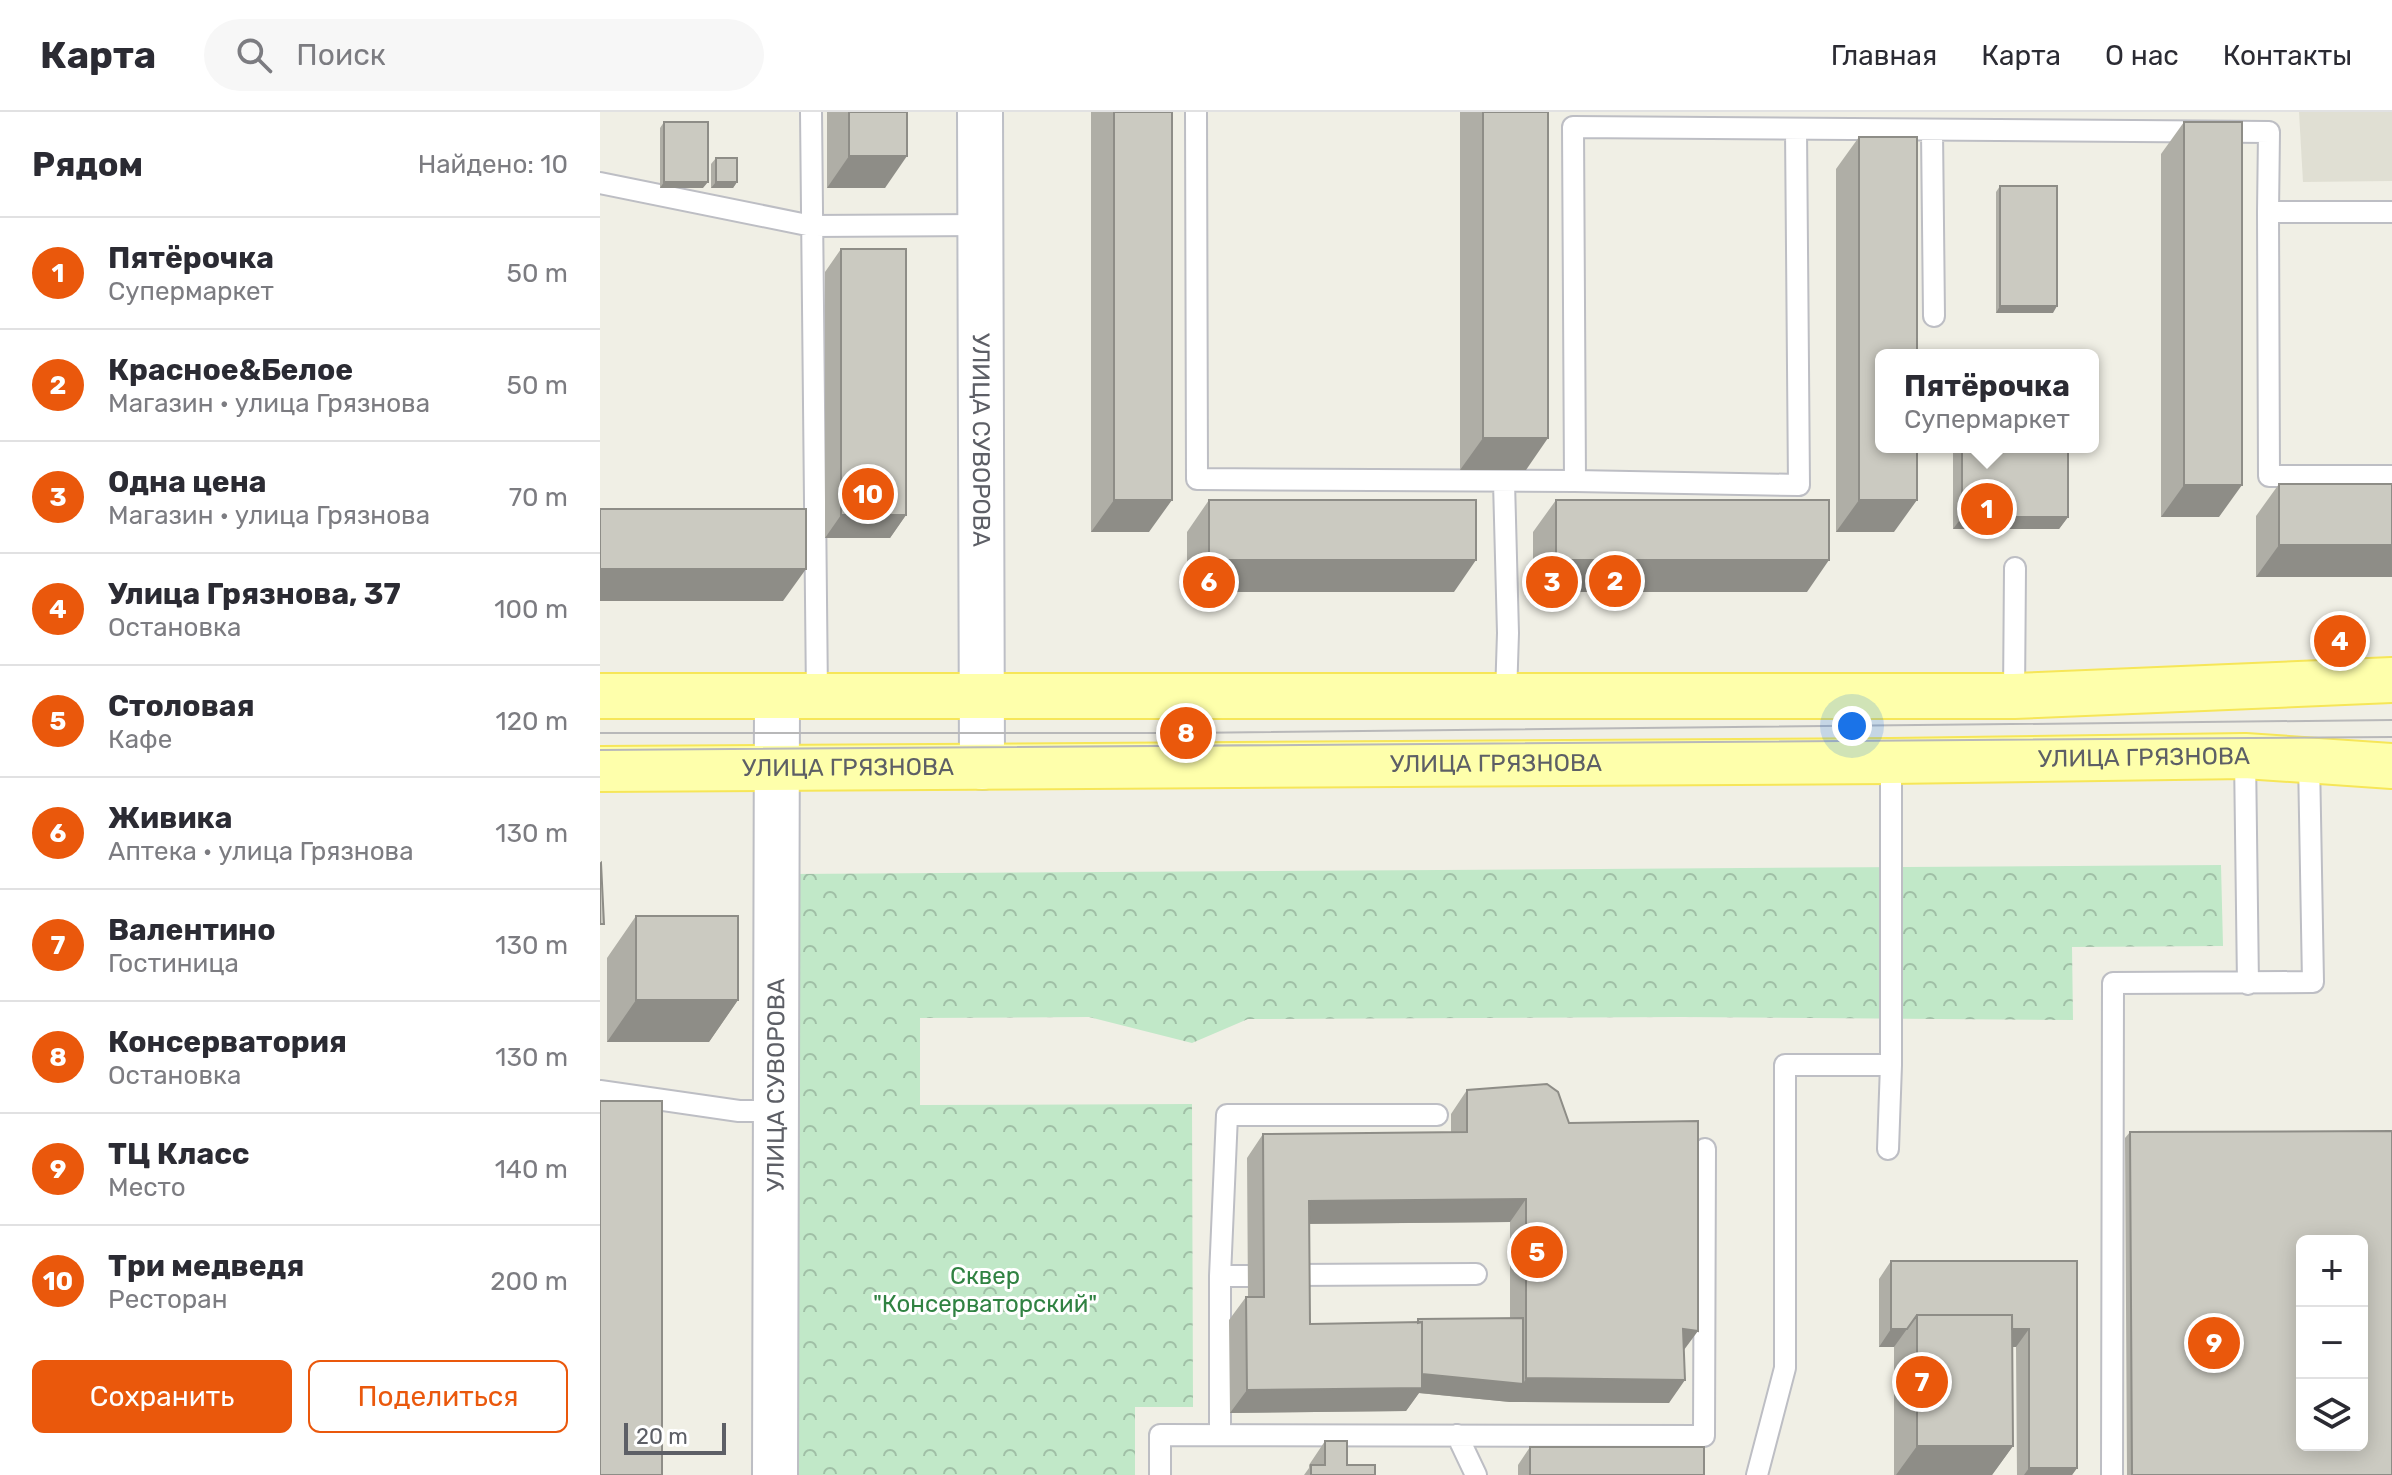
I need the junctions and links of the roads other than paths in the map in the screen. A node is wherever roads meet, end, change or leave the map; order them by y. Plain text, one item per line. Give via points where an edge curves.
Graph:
1 (811, 112) edge
2 (980, 112) edge
3 (1196, 112) edge
4 (1573, 119) edge
5 (1796, 129) junction
6 (1932, 131) junction
7 (600, 183) edge
8 (2268, 212) junction
9 (2392, 212) edge
10 (981, 225) junction
11 (812, 226) junction
12 (1934, 316) dead end
13 (2392, 476) edge
14 (1575, 481) junction
15 (1504, 482) junction
16 (2015, 568) dead end
17 (2392, 680) edge
18 (600, 696) edge
19 (797, 696) junction
20 (982, 696) junction
21 (1506, 696) junction
22 (2014, 696) junction
23 (2245, 756) junction
24 (2309, 760) junction
25 (1891, 761) junction
26 (2392, 766) edge
27 (982, 767) junction
28 (777, 768) junction
29 (600, 769) edge
30 (2248, 984) junction
31 (1891, 1065) junction
32 (600, 1091) edge
33 (776, 1111) junction
34 (1437, 1115) dead end
35 (1705, 1149) dead end
36 (1888, 1149) dead end
37 (1476, 1274) dead end
38 (1293, 1275) edge
39 (1220, 1276) junction
40 (1248, 1276) dead end
41 (1220, 1435) junction
42 (1457, 1435) junction
43 (775, 1475) edge
44 (1160, 1475) edge
45 (1476, 1475) edge
46 (1757, 1475) edge
47 (2112, 1475) edge

1 - 11 lane
2 - 10 street, УЛИЦА СУВОРОВА
3 - 15 lane via 1197,479
4 - 5 lane
4 - 14 lane
5 - 6 lane
5 - 14 lane via 1799,485
6 - 8 lane via 2269,132
6 - 12 lane
7 - 11 lane
8 - 9 lane
8 - 13 lane via 2269,476
10 - 11 lane
10 - 20 street, УЛИЦА СУВОРОВА
11 - 19 lane via 808,526
14 - 15 lane
15 - 21 lane
16 - 22 lane
17 - 22 main road
18 - 19 main road
19 - 20 main road
19 - 28 street, УЛИЦА СУВОРОВА
20 - 21 main road
20 - 27 street, УЛИЦА СУВОРОВА
21 - 22 main road
23 - 24 main road, УЛИЦА ГРЯЗНОВА
23 - 25 main road, УЛИЦА ГРЯЗНОВА
23 - 30 lane
24 - 26 main road, УЛИЦА ГРЯЗНОВА
24 - 30 lane via 2313,982
25 - 27 main road, УЛИЦА ГРЯЗНОВА
25 - 31 lane
27 - 28 main road, УЛИЦА ГРЯЗНОВА
28 - 29 main road, УЛИЦА ГРЯЗНОВА
28 - 33 street, УЛИЦА СУВОРОВА
30 - 47 lane via 2113,983
31 - 36 lane
31 - 46 lane via 1785,1065 1785,1368
32 - 33 lane via 739,1111
33 - 43 street, УЛИЦА СУВОРОВА
34 - 39 lane via 1227,1115
35 - 42 lane via 1704,1436
37 - 38 lane
39 - 40 lane
39 - 41 lane
41 - 42 lane
41 - 44 lane via 1160,1435
42 - 45 lane

